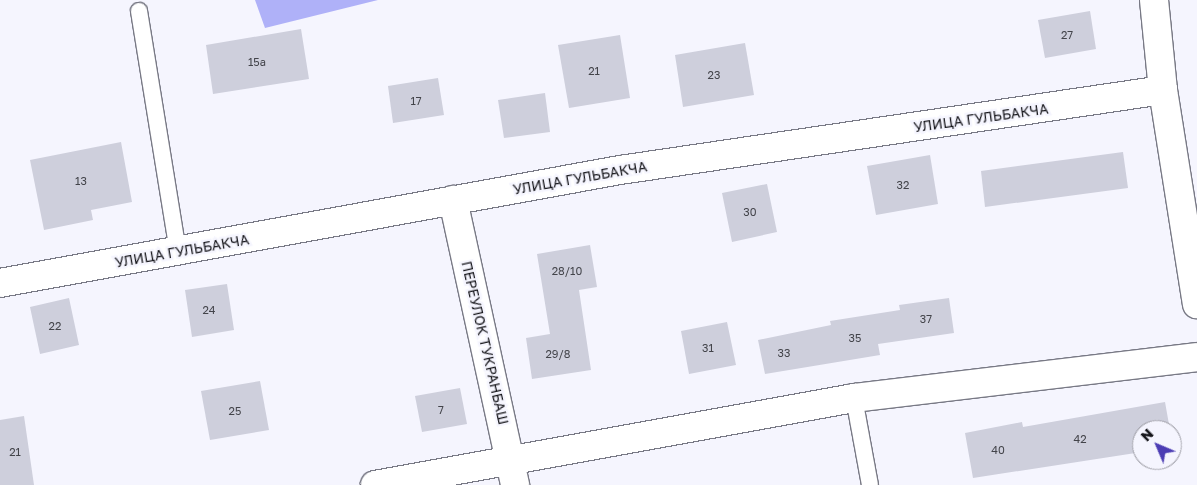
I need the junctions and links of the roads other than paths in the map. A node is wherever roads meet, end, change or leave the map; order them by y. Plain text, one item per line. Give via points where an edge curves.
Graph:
1 (1154, 0) edge
2 (139, 11) dead end
3 (1163, 90) junction
4 (453, 200) junction
5 (178, 252) junction
6 (0, 283) edge
7 (1197, 304) edge
8 (1197, 357) edge
9 (854, 398) junction
10 (514, 473) edge
11 (374, 485) edge
12 (870, 485) edge

1 - 3 street
2 - 5 lane
3 - 4 street, УЛИЦА ГУЛЬБАКЧА via 620,170
3 - 7 street
4 - 5 street, УЛИЦА ГУЛЬБАКЧА
4 - 10 street, ПЕРЕУЛОК ТУКРАНБАШ
5 - 6 street, УЛИЦА ГУЛЬБАКЧА
8 - 9 street
9 - 10 street
9 - 12 lane
10 - 11 street

